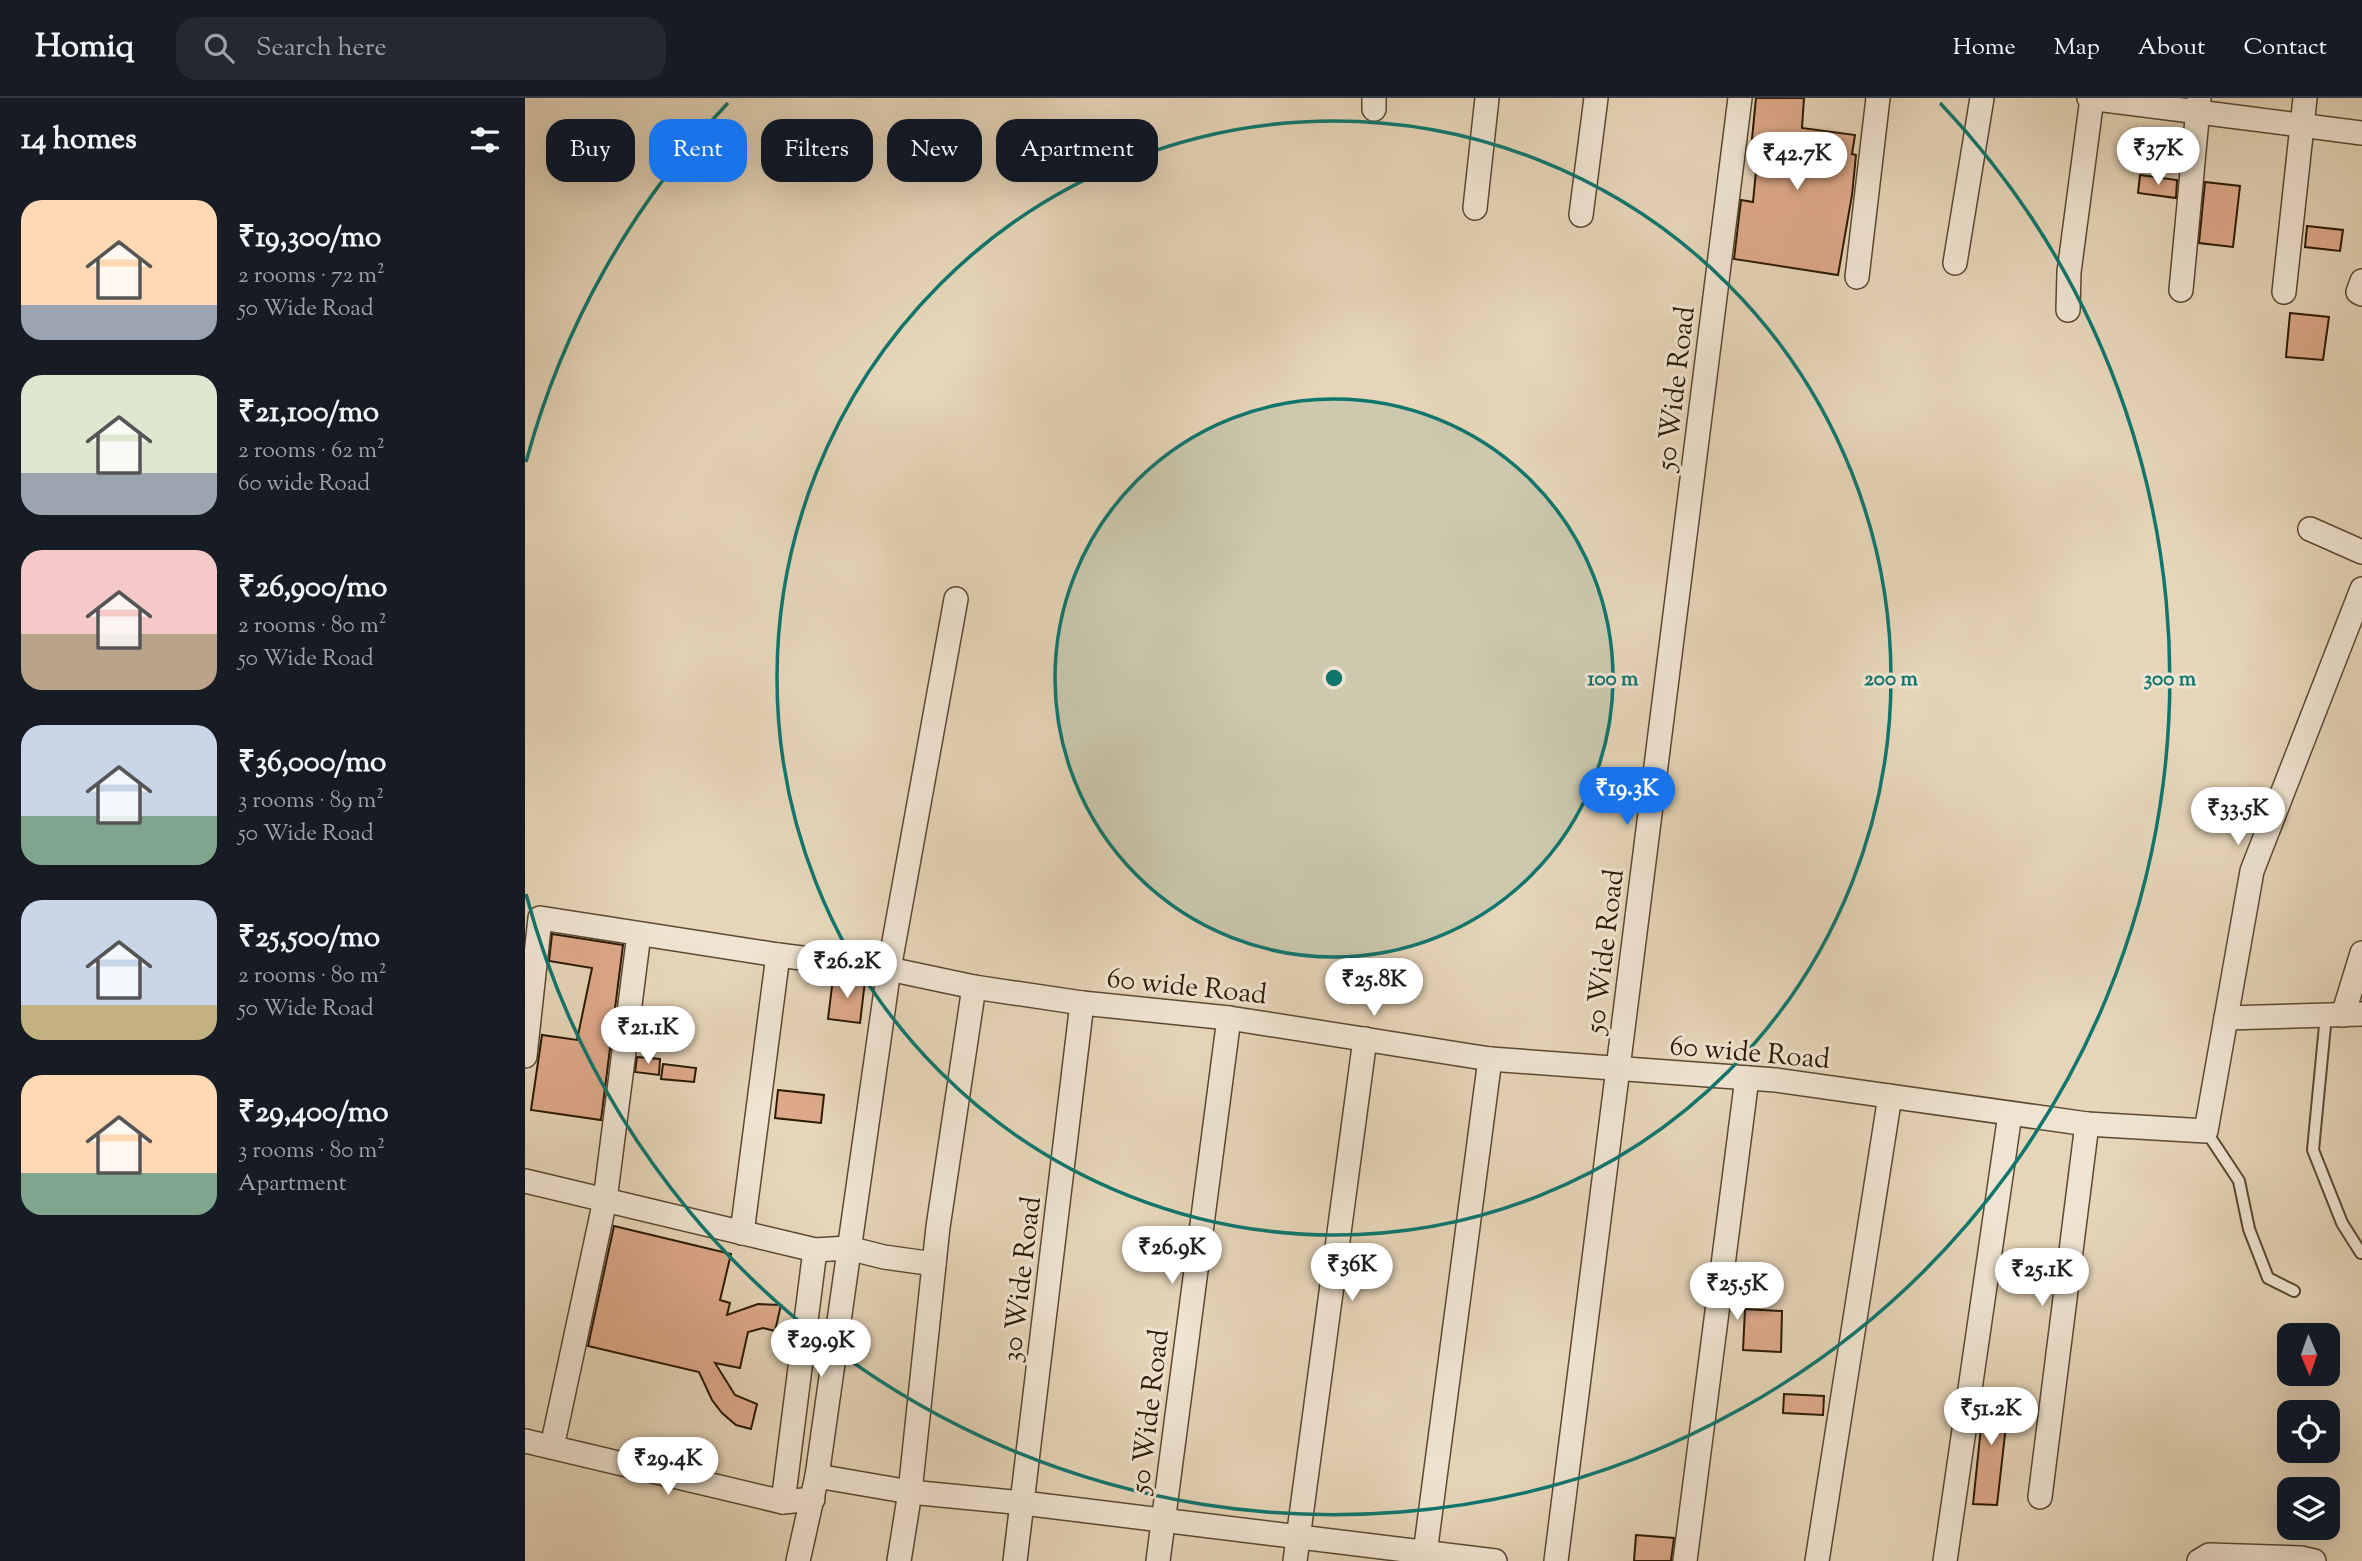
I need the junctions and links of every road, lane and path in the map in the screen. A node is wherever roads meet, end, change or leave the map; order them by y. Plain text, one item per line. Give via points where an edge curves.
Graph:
1 (1487, 98) edge
2 (1596, 98) edge
3 (1740, 98) edge
4 (1878, 98) edge
5 (1982, 98) edge
6 (2091, 98) edge
7 (2305, 98) edge
8 (2198, 105) edge
9 (2302, 124) junction
10 (2362, 133) edge
11 (1475, 208) dead end
12 (1581, 215) dead end
13 (1955, 263) dead end
14 (1857, 277) dead end
15 (2362, 281) edge
16 (2181, 290) dead end
17 (2284, 292) dead end
18 (2362, 293) edge
19 (2068, 310) dead end
20 (2310, 529) dead end
21 (2362, 552) edge
22 (2362, 589) edge
23 (956, 599) dead end
24 (639, 934) junction
25 (2362, 953) edge
26 (778, 955) junction
27 (889, 970) junction
28 (974, 987) junction
29 (528, 1003) edge
30 (1082, 1003) junction
31 (2344, 1015) edge
32 (1229, 1018) junction
33 (2226, 1018) junction
34 (1366, 1039) junction
35 (525, 1056) edge
36 (1490, 1059) junction
37 (1618, 1069) junction
38 (1747, 1078) junction
39 (1890, 1097) junction
40 (2010, 1114) junction
41 (2087, 1124) junction
42 (2206, 1131) junction
43 (525, 1181) edge
44 (605, 1200) junction
45 (742, 1233) junction
46 (848, 1248) junction
47 (815, 1250) junction
48 (2361, 1253) edge
49 (934, 1264) junction
50 (2294, 1291) dead end
51 (525, 1441) edge
52 (552, 1447) junction
53 (817, 1476) junction
54 (910, 1492) junction
55 (2040, 1497) dead end
56 (813, 1499) junction
57 (783, 1502) junction
58 (1024, 1503) junction
59 (1164, 1522) junction
60 (1297, 1550) edge
61 (1425, 1557) edge
62 (798, 1561) edge
63 (899, 1561) edge
64 (1016, 1561) edge
65 (1159, 1561) edge
66 (1495, 1561) edge
67 (1556, 1561) edge
68 (1685, 1561) edge
69 (1817, 1561) edge
70 (1945, 1561) edge
71 (2199, 1561) edge
72 (2314, 1561) edge

1 - 11 street
2 - 12 street
3 - 37 street, 50 Wide Road
4 - 14 street
5 - 13 street
6 - 8 street
6 - 19 street
7 - 9 street
8 - 9 street
8 - 16 street
9 - 10 street
9 - 17 street
15 - 18 street via 2358,292
20 - 21 street
22 - 33 street via 2252,871
23 - 27 street
24 - 26 street, 60 wide Road
24 - 29 street, 60 wide Road via 540,918
24 - 44 street
25 - 31 street
26 - 27 street, 60 wide Road
26 - 45 street
27 - 28 street, 60 wide Road
27 - 46 street
28 - 30 street, 60 wide Road
28 - 49 street
29 - 35 street
30 - 32 street, 60 wide Road
30 - 58 street, 30 Wide Road
31 - 33 street
31 - 48 lane via 2313,1150 2342,1223
32 - 34 street, 60 wide Road
32 - 59 street, 50 Wide Road
33 - 42 street
34 - 36 street, 60 wide Road
34 - 60 street
36 - 37 street, 60 wide Road
36 - 61 street
37 - 38 street, 60 wide Road
37 - 67 street, 50 Wide Road
38 - 39 street, 60 wide Road
38 - 68 street
39 - 40 street, 60 wide Road
39 - 69 street
40 - 41 street, 60 wide Road
40 - 70 street
41 - 42 street, 60 wide Road
41 - 55 street
42 - 50 lane via 2239,1181 2249,1229 2268,1278
43 - 44 street
44 - 45 street
44 - 52 street
45 - 47 street
46 - 47 street
46 - 49 street
46 - 53 street
47 - 57 street
49 - 54 street
51 - 52 street
52 - 57 street
53 - 54 street
53 - 56 street
54 - 58 street
54 - 63 street
56 - 57 street
56 - 62 street
58 - 59 street
58 - 64 street, 30 Wide Road
59 - 60 street
59 - 65 street, 50 Wide Road
60 - 61 street
61 - 66 street
71 - 72 street via 2209,1555

